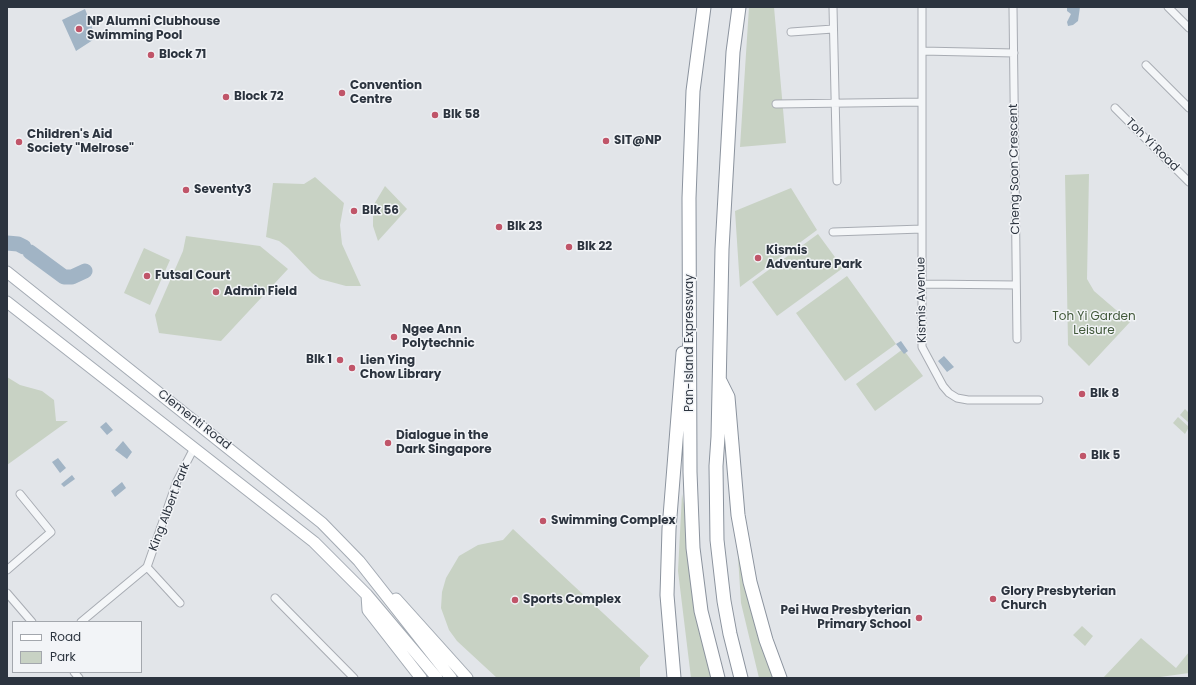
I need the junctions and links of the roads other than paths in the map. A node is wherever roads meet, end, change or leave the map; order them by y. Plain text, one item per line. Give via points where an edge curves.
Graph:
1 (704, 7) edge
2 (739, 7) edge
3 (833, 7) edge
4 (922, 7) edge
5 (1013, 7) edge
6 (1168, 7) edge
7 (1189, 28) edge
8 (834, 29) junction
9 (791, 32) dead end
10 (922, 51) junction
11 (1014, 53) junction
12 (1146, 64) dead end
13 (922, 102) junction
14 (835, 103) junction
15 (776, 104) dead end
16 (1115, 108) dead end
17 (1189, 108) edge
18 (837, 181) dead end
19 (1189, 182) edge
20 (922, 228) junction
21 (833, 232) dead end
22 (7, 272) edge
23 (922, 284) junction
24 (1016, 285) junction
25 (7, 302) edge
26 (690, 327) junction
27 (1017, 339) dead end
28 (719, 380) junction
29 (1039, 400) dead end
30 (194, 448) junction
31 (20, 494) dead end
32 (147, 567) junction
33 (7, 570) edge
34 (371, 578) junction
35 (7, 593) edge
36 (367, 595) junction
37 (275, 598) dead end
38 (180, 603) dead end
39 (31, 621) edge
40 (82, 621) edge
41 (354, 678) edge
42 (421, 678) edge
43 (437, 678) edge
44 (451, 678) edge
45 (467, 678) edge
46 (674, 678) edge
47 (718, 678) edge
48 (742, 678) edge
49 (780, 678) edge

1 - 26 highway, Pan-Island Expressway via 693,98 689,198
2 - 28 highway via 733,52 723,233
3 - 8 street
4 - 10 street, Kismis Avenue
5 - 11 street, Cheng Soon Crescent
6 - 7 street
8 - 9 street
8 - 14 street
10 - 11 street
10 - 13 street, Kismis Avenue
11 - 24 street, Cheng Soon Crescent
12 - 17 street
13 - 14 street
13 - 20 street, Kismis Avenue
14 - 15 street
14 - 18 street
16 - 19 street, Toh Yi Road
20 - 21 street
20 - 23 street, Kismis Avenue
22 - 34 main road, Clementi Road via 322,522
23 - 24 street
23 - 29 street, Kismis Avenue via 922,347 949,394 968,400
24 - 27 street, Cheng Soon Crescent
25 - 30 main road, Clementi Road
26 - 46 highway via 683,349 669,529 667,595
26 - 47 highway, Pan-Island Expressway via 693,548 701,611
28 - 48 highway via 717,540 730,634
28 - 49 highway via 728,397 738,515 750,582 766,640
30 - 32 street, King Albert Park via 177,481
30 - 36 main road, Clementi Road via 314,542
31 - 33 street via 51,532
32 - 38 street, King Albert Park
32 - 40 street, King Albert Park
34 - 44 main road, Clementi Road
34 - 45 main road, Clementi Road via 383,584
35 - 39 street
36 - 42 main road via 368,610
36 - 43 main road, Clementi Road
37 - 41 street

